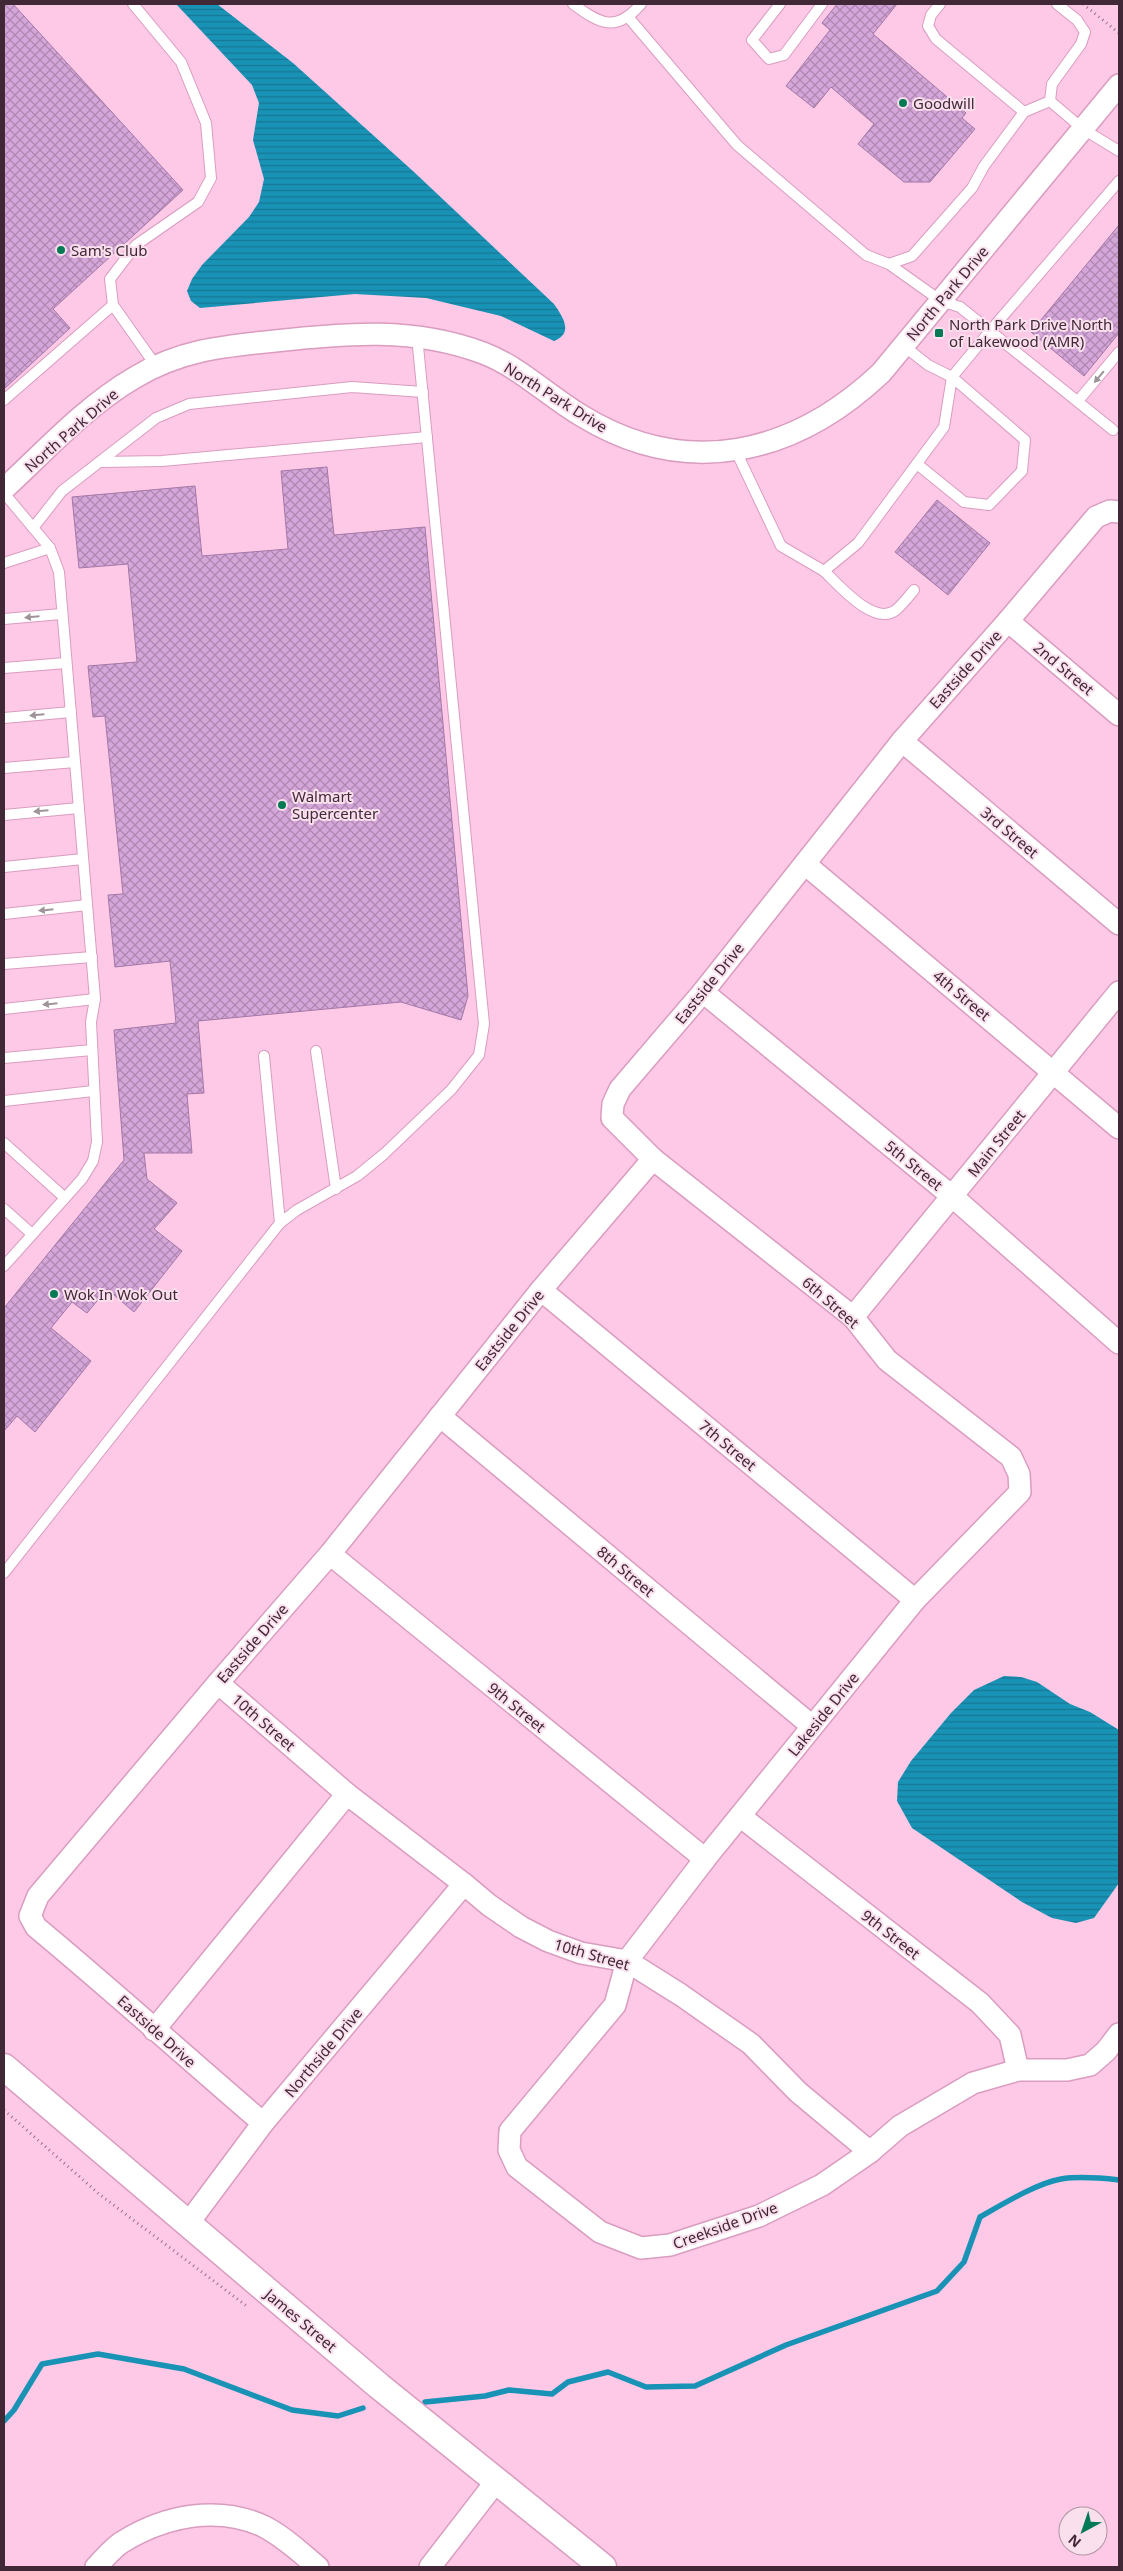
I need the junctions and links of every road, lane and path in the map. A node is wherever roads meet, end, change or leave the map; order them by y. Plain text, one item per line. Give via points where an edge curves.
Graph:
1 (133, 4) edge
2 (573, 4) edge
3 (641, 4) edge
4 (780, 4) edge
5 (822, 4) edge
6 (940, 4) edge
7 (1057, 4) edge
8 (1083, 4) edge
9 (629, 18) junction
10 (1119, 33) edge
11 (1119, 85) edge
12 (1050, 101) junction
13 (1024, 112) junction
14 (1083, 129) junction
15 (1119, 151) edge
16 (1119, 181) edge
17 (889, 264) junction
18 (941, 301) junction
19 (113, 305) junction
20 (990, 331) junction
21 (417, 336) junction
22 (904, 346) junction
23 (1119, 352) edge
24 (156, 366) junction
25 (952, 377) junction
26 (423, 392) junction
27 (4, 400) edge
28 (1078, 401) junction
29 (1113, 430) dead end
30 (427, 436) junction
31 (735, 450) junction
32 (102, 462) junction
33 (917, 464) junction
34 (4, 489) edge
35 (4, 493) edge
36 (1114, 511) edge
37 (33, 528) junction
38 (50, 548) junction
39 (4, 563) edge
40 (824, 571) junction
41 (914, 590) dead end
42 (61, 614) junction
43 (4, 619) edge
44 (1008, 621) junction
45 (66, 663) junction
46 (4, 668) edge
47 (71, 712) junction
48 (1119, 715) edge
49 (4, 718) edge
50 (902, 741) junction
51 (75, 762) junction
52 (4, 768) edge
53 (79, 808) junction
54 (4, 815) edge
55 (84, 859) junction
56 (805, 864) junction
57 (4, 866) edge
58 (87, 906) junction
59 (4, 914) edge
60 (1119, 924) edge
61 (92, 956) junction
62 (4, 964) edge
63 (703, 992) junction
64 (1119, 992) edge
65 (95, 999) junction
66 (4, 1009) edge
67 (92, 1050) junction
68 (316, 1051) dead end
69 (264, 1056) dead end
70 (4, 1058) edge
71 (1054, 1072) junction
72 (93, 1091) junction
73 (4, 1101) edge
74 (1119, 1128) edge
75 (4, 1143) edge
76 (653, 1159) junction
77 (336, 1189) junction
78 (953, 1197) junction
79 (65, 1198) junction
80 (4, 1209) edge
81 (280, 1223) junction
82 (32, 1234) junction
83 (4, 1266) edge
84 (541, 1290) junction
85 (853, 1317) junction
86 (1119, 1343) edge
87 (440, 1416) junction
88 (1019, 1474) joint
89 (330, 1554) junction
90 (4, 1573) edge
91 (915, 1600) junction
92 (218, 1682) junction
93 (812, 1726) junction
94 (347, 1794) junction
95 (740, 1816) junction
96 (705, 1859) junction
97 (464, 1884) junction
98 (628, 1961) junction
99 (154, 2030) junction
100 (1119, 2034) edge
101 (4, 2067) edge
102 (1018, 2070) junction
103 (264, 2123) junction
104 (870, 2152) junction
105 (187, 2224) junction
106 (498, 2479) junction
107 (96, 2567) edge
108 (318, 2567) edge
109 (430, 2567) edge
110 (603, 2567) edge

1 - 19 lane via 181,62 206,123 211,178 198,202 136,245 110,279
2 - 9 lane via 591,18 609,24
3 - 9 lane
4 - 5 lane via 752,40 769,59 784,55
6 - 13 lane via 931,15 928,26 936,39
7 - 12 lane via 1077,20 1084,32 1081,44 1052,84
8 - 10 path
9 - 17 lane via 737,145 866,255
11 - 14 street, North Park Drive
12 - 13 lane
12 - 14 lane
13 - 17 lane via 984,166 972,188 912,256
14 - 15 lane
14 - 18 street, North Park Drive
16 - 20 lane
17 - 18 lane
18 - 20 lane via 960,307
18 - 22 street, North Park Drive
19 - 24 lane
19 - 27 lane
20 - 25 lane
20 - 28 lane
21 - 24 street, North Park Drive via 345,333 216,347 183,354
21 - 26 lane
21 - 31 street, North Park Drive via 485,354 518,371 580,415 634,442 663,450
22 - 25 lane
22 - 31 street, North Park Drive via 865,388 820,420 780,439
23 -> 28 lane
24 - 34 street, North Park Drive via 106,397
25 - 33 lane via 944,427
25 - 33 lane via 1025,440 1022,471 990,505 964,502
26 - 30 lane
26 - 32 lane via 352,387 189,404 156,418
28 - 29 lane
30 - 32 lane via 162,461
30 - 77 lane via 484,1024 479,1055 451,1090 384,1154
31 - 40 lane via 780,546
32 - 37 lane via 62,491
33 - 40 lane via 858,543
35 - 37 lane
36 - 44 street, Eastside Drive via 1096,516
37 - 38 lane
38 - 39 lane
38 - 42 lane via 59,572
40 - 41 lane via 867,610 880,615 895,611
42 -> 43 lane
42 - 45 lane
44 - 48 street, 2nd Street
44 - 50 street, Eastside Drive
45 - 46 lane
45 - 47 lane
47 -> 49 lane
47 - 51 lane
50 - 56 street, Eastside Drive
50 - 60 street, 3rd Street
51 - 52 lane
51 - 53 lane
53 -> 54 lane
53 - 55 lane
55 - 57 lane
55 - 58 lane
56 - 63 street, Eastside Drive
56 - 71 street, 4th Street
58 -> 59 lane
58 - 61 lane
61 - 62 lane
61 - 65 lane
63 - 76 street, Eastside Drive via 620,1090 613,1104 612,1118
63 - 78 street, 5th Street
64 - 71 street, Main Street
65 -> 66 lane
65 - 67 lane via 91,1022
67 - 70 lane
67 - 72 lane
68 - 77 lane
69 - 81 lane
71 - 74 street, 4th Street
71 - 78 street, Main Street
72 - 73 lane
72 - 79 lane via 97,1142 93,1161
75 - 79 lane
76 - 84 street, Eastside Drive
76 - 85 street, 6th Street
77 - 81 lane
78 - 85 street, Main Street
78 - 86 street, 5th Street
79 - 82 lane
80 - 82 lane
81 - 90 lane
82 - 83 lane
84 - 87 street, Eastside Drive
84 - 91 street, 7th Street
85 - 88 street, 6th Street via 887,1360 1010,1457
87 - 89 street, Eastside Drive
87 - 93 street, 8th Street
88 - 91 street, Lakeside Drive via 1020,1492
89 - 92 street, Eastside Drive
89 - 96 street, 9th Street
91 - 93 street, Lakeside Drive
92 - 94 street, 10th Street
92 - 99 street, Eastside Drive via 38,1896 30,1916 36,1927
93 - 95 street, Lakeside Drive
94 - 97 street, 10th Street
94 - 99 street
95 - 96 street, Lakeside Drive
95 - 102 street, 9th Street via 980,2003 1010,2035
96 - 98 street, Lakeside Drive
97 - 98 street, 10th Street via 521,1927 548,1941 581,1953
97 - 103 street, Northside Drive
98 - 104 street, 10th Street via 751,2044 798,2092
98 - 104 street, Creekside Drive via 614,2005 510,2130 510,2150 516,2166 600,2232 641,2248 670,2246 759,2216 822,2184
99 - 103 street, Eastside Drive
100 - 102 street, Creekside Drive via 1090,2065 1067,2070
101 - 105 street, James Street
102 - 104 street, Creekside Drive via 973,2083 933,2105 900,2126
103 - 105 street, Northside Drive
105 - 106 street, James Street via 379,2386
106 - 109 street
106 - 110 street, James Street
107 - 108 street via 122,2542 160,2523 198,2515 233,2517 263,2526

